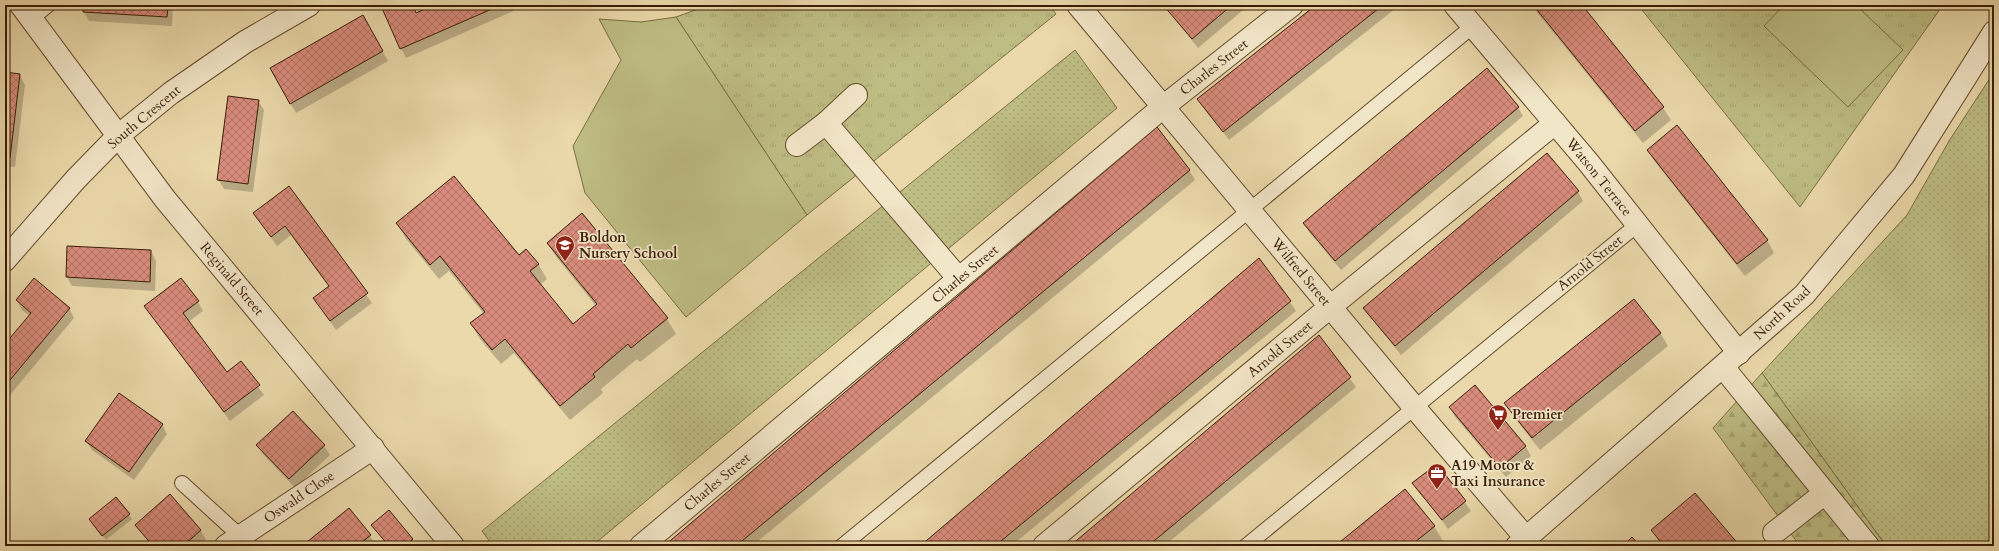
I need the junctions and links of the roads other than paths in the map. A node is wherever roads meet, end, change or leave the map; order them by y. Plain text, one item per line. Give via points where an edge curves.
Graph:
1 (48, 5) edge
2 (309, 5) edge
3 (1292, 5) edge
4 (1456, 5) edge
5 (1086, 8) edge
6 (26, 12) edge
7 (1473, 26) junction
8 (1994, 32) edge
9 (856, 95) dead end
10 (1163, 107) junction
11 (826, 123) junction
12 (1555, 123) junction
13 (118, 136) junction
14 (797, 145) dead end
15 (1250, 210) junction
16 (1637, 224) junction
17 (5, 260) edge
18 (959, 279) junction
19 (1330, 307) junction
20 (1731, 360) junction
21 (1414, 407) junction
22 (373, 448) junction
23 (182, 483) dead end
24 (1825, 493) junction
25 (1774, 533) dead end
26 (233, 541) edge
27 (1521, 542) edge
28 (446, 544) edge
29 (641, 546) edge
30 (842, 546) edge
31 (1044, 546) edge
32 (1246, 546) edge
33 (1868, 546) edge

1 - 6 lane
2 - 13 street, South Crescent via 245,42 171,93
3 - 10 street, Charles Street
4 - 7 street, Watson Terrace
5 - 10 street, Wilfred Street
6 - 13 street, Reginald Street
7 - 12 street, Watson Terrace
7 - 15 lane
8 - 20 street, North Road via 1904,174 1804,295
9 - 11 street
10 - 15 street, Wilfred Street
10 - 18 street, Charles Street
11 - 14 street
11 - 18 street
12 - 16 street, Watson Terrace
12 - 19 street, Arnold Street
13 - 17 street, South Crescent
13 - 22 street, Reginald Street via 165,199
15 - 19 street, Wilfred Street
15 - 30 lane
16 - 20 street, Watson Terrace
16 - 21 lane, Arnold Street
18 - 29 street, Charles Street
19 - 21 street, Wilfred Street
19 - 31 street, Arnold Street
20 - 24 street, Watson Terrace
20 - 27 street, North Road
21 - 27 street, Wilfred Street
21 - 32 lane, Arnold Street
22 - 26 street, Oswald Close
22 - 28 street, Reginald Street
23 - 26 lane
24 - 25 street
24 - 33 street, Watson Terrace

